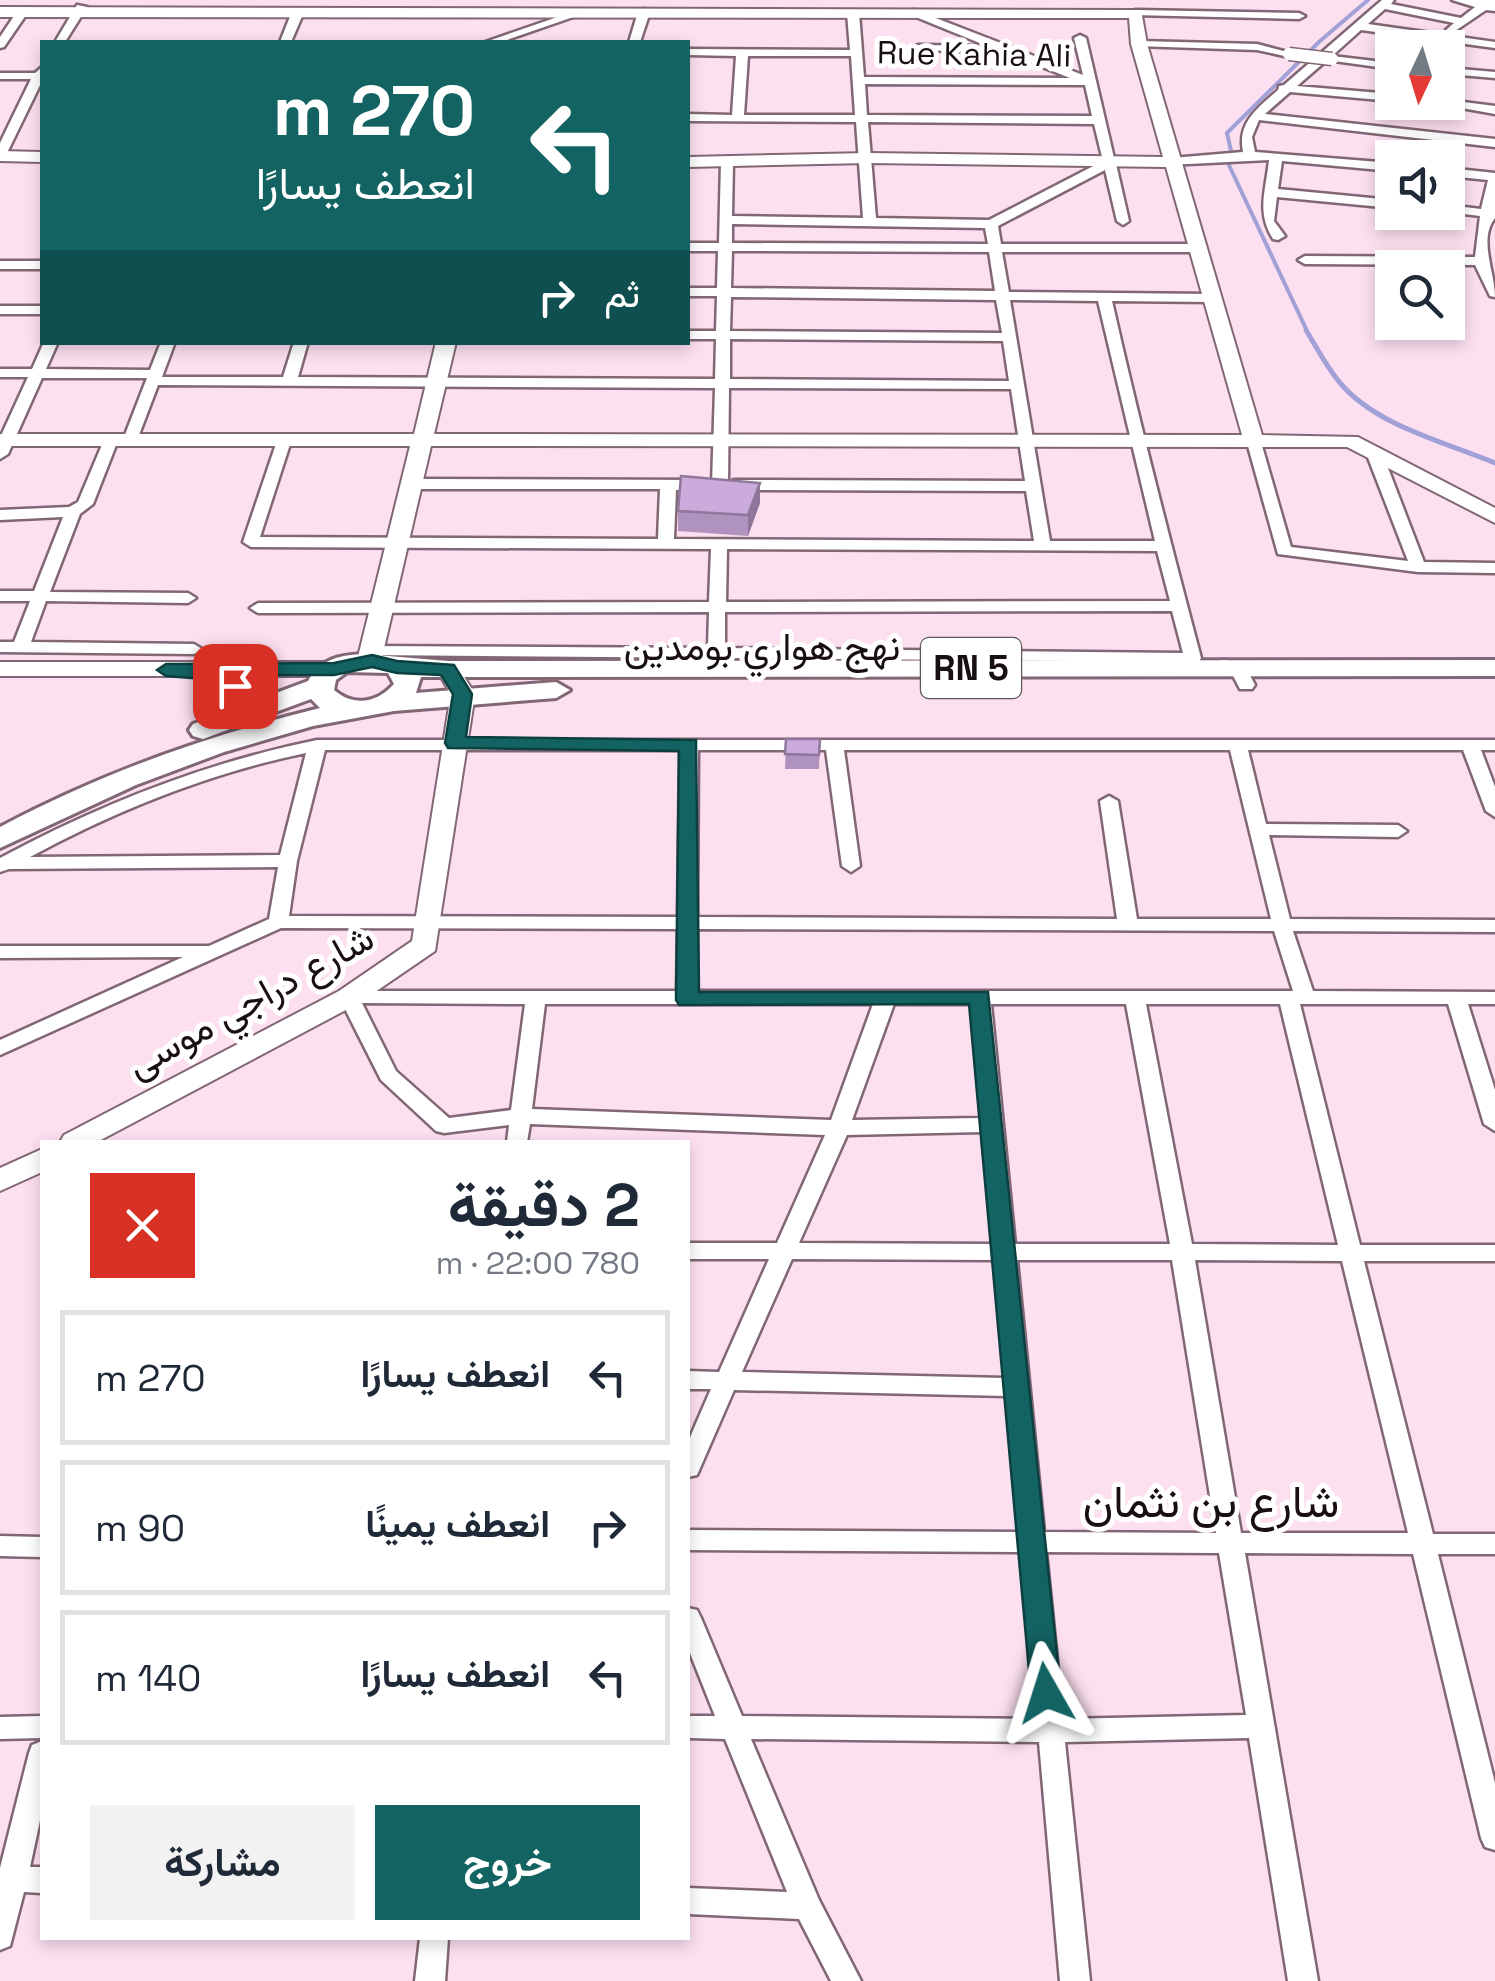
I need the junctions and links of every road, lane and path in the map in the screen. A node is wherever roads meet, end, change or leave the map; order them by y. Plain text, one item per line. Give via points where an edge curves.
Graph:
1 (1457, 0) edge
2 (1385, 2) edge
3 (1490, 5) edge
4 (0, 10) edge
5 (80, 10) junction
6 (22, 12) junction
7 (644, 12) junction
8 (1136, 12) junction
9 (914, 13) junction
10 (297, 14) junction
11 (576, 14) junction
12 (853, 14) junction
13 (1299, 16) dead end
14 (1463, 22) junction
15 (1356, 26) junction
16 (1382, 30) edge
17 (1452, 30) edge
18 (1080, 38) dead end
19 (61, 40) edge
20 (286, 40) edge
21 (497, 40) edge
22 (635, 40) edge
23 (1465, 42) edge
24 (1139, 44) junction
25 (0, 45) edge
26 (1495, 45) edge
27 (919, 48) dead end
28 (1003, 48) junction
29 (690, 52) edge
30 (742, 52) junction
31 (855, 54) junction
32 (1375, 64) edge
33 (1465, 72) edge
34 (40, 74) edge
35 (1495, 75) edge
36 (0, 76) edge
37 (40, 76) edge
38 (856, 80) junction
39 (1090, 82) junction
40 (1358, 83) dead end
41 (1284, 88) junction
42 (1342, 92) junction
43 (1375, 96) edge
44 (1465, 106) edge
45 (1495, 110) edge
46 (0, 116) edge
47 (20, 116) junction
48 (1255, 116) junction
49 (690, 118) edge
50 (738, 119) junction
51 (859, 119) junction
52 (1100, 120) junction
53 (1495, 143) edge
54 (0, 155) edge
55 (1250, 155) junction
56 (40, 157) edge
57 (1276, 157) junction
58 (868, 158) junction
59 (1112, 161) junction
60 (690, 162) edge
61 (727, 162) junction
62 (1172, 162) junction
63 (1375, 166) edge
64 (1465, 174) edge
65 (1495, 177) edge
66 (1269, 192) junction
67 (1375, 202) edge
68 (1465, 211) edge
69 (1492, 214) edge
70 (726, 220) junction
71 (870, 221) junction
72 (1123, 221) dead end
73 (991, 224) junction
74 (1278, 236) dead end
75 (690, 247) edge
76 (726, 247) junction
77 (996, 248) junction
78 (1198, 248) junction
79 (1305, 260) dead end
80 (1478, 261) junction
81 (0, 265) edge
82 (40, 265) edge
83 (690, 292) edge
84 (725, 292) junction
85 (1495, 293) edge
86 (1002, 296) junction
87 (1104, 297) junction
88 (1212, 298) junction
89 (0, 310) edge
90 (40, 310) edge
91 (690, 335) edge
92 (724, 336) junction
93 (1008, 337) junction
94 (50, 345) edge
95 (167, 345) edge
96 (300, 345) edge
97 (445, 345) edge
98 (0, 373) edge
99 (37, 373) junction
100 (154, 378) junction
101 (289, 382) junction
102 (437, 382) junction
103 (724, 385) junction
104 (1016, 385) junction
105 (121, 440) junction
106 (284, 440) junction
107 (424, 440) junction
108 (723, 440) junction
109 (1023, 440) junction
110 (1136, 440) junction
111 (1253, 440) junction
112 (2, 445) edge
113 (1375, 454) junction
114 (413, 484) junction
115 (668, 485) junction
116 (720, 485) junction
117 (1032, 486) junction
118 (73, 512) junction
119 (0, 515) edge
120 (1495, 517) edge
121 (398, 543) junction
122 (719, 543) junction
123 (1042, 545) junction
124 (666, 546) junction
125 (1162, 546) junction
126 (1418, 566) junction
127 (1493, 572) edge
128 (0, 596) edge
129 (40, 596) junction
130 (188, 598) dead end
131 (383, 605) junction
132 (717, 605) junction
133 (1181, 606) junction
134 (258, 608) dead end
135 (0, 648) edge
136 (20, 648) junction
137 (194, 649) dead end
138 (716, 654) junction
139 (1193, 658) junction
140 (379, 659) junction
141 (1495, 668) edge
142 (0, 669) edge
143 (448, 669) junction
144 (166, 670) junction
145 (208, 674) junction
146 (1242, 676) junction
147 (327, 677) junction
148 (1495, 686) edge
149 (462, 694) junction
150 (391, 702) junction
151 (348, 709) junction
152 (231, 718) junction
153 (455, 743) junction
154 (689, 744) junction
155 (317, 745) junction
156 (1470, 745) junction
157 (1495, 745) edge
158 (834, 746) junction
159 (1238, 746) junction
160 (1109, 801) dead end
161 (1495, 811) edge
162 (0, 820) edge
163 (1258, 829) junction
164 (1398, 830) dead end
165 (1, 856) edge
166 (288, 861) junction
167 (851, 866) dead end
168 (278, 922) junction
169 (430, 922) junction
170 (688, 923) junction
171 (1128, 925) junction
172 (1282, 926) junction
173 (1495, 926) edge
174 (212, 951) junction
175 (0, 952) edge
176 (536, 996) junction
177 (886, 997) junction
178 (980, 997) junction
179 (349, 998) junction
180 (1297, 998) junction
181 (1456, 998) junction
182 (1495, 998) edge
183 (1135, 999) junction
184 (687, 1000) junction
185 (0, 1048) edge
186 (1486, 1067) edge
187 (520, 1116) junction
188 (1495, 1124) edge
189 (444, 1126) junction
190 (990, 1126) junction
191 (838, 1128) junction
192 (78, 1140) edge
193 (429, 1140) edge
194 (518, 1140) edge
195 (40, 1160) edge
196 (0, 1182) edge
197 (1003, 1249) junction
198 (690, 1251) edge
199 (1182, 1251) junction
200 (1354, 1251) junction
201 (784, 1252) junction
202 (1495, 1253) edge
203 (690, 1380) edge
204 (728, 1381) junction
205 (1015, 1387) junction
206 (690, 1464) edge
207 (690, 1540) edge
208 (1031, 1543) junction
209 (1230, 1543) junction
210 (1424, 1544) junction
211 (1495, 1544) edge
212 (0, 1546) edge
213 (40, 1547) edge
214 (690, 1623) edge
215 (690, 1726) edge
216 (1261, 1726) junction
217 (0, 1728) edge
218 (40, 1728) edge
219 (735, 1728) junction
220 (1050, 1731) junction
221 (40, 1764) edge
222 (1495, 1838) edge
223 (19, 1879) edge
224 (690, 1901) edge
225 (807, 1906) junction
226 (0, 1938) edge
227 (434, 1940) edge
228 (430, 1981) edge
229 (846, 1981) edge
230 (1076, 1981) edge
231 (1304, 1981) edge

1 - 3 street
2 - 14 street
2 - 15 street
3 - 14 street
4 - 5 street
4 - 6 street
5 - 6 street
5 - 10 street
5 - 11 street via 518,8
5 - 19 street
6 - 25 street
7 - 11 street
7 - 12 street
7 - 22 street
8 - 9 street
8 - 13 street
8 - 24 street
9 - 12 street
9 - 28 street
10 - 11 street
10 - 20 street
11 - 21 street
12 - 31 street
14 - 17 street
15 - 16 street
15 - 41 street
18 - 39 street
23 - 26 street
24 - 32 street, bridge via 1257,46
24 - 62 street
27 - 28 street
28 - 39 street
29 - 30 street
30 - 31 street
30 - 50 street
31 - 38 street
33 - 35 street
34 - 36 street
37 - 47 street
38 - 39 street, Rue Kahia Ali
38 - 51 street
39 - 52 street
40 - 42 street
41 - 42 street
41 - 48 street
42 - 43 street
44 - 45 street
46 - 47 street
47 - 54 street
48 - 53 street
48 - 55 street via 1246,137
49 - 50 street
50 - 51 street
51 - 52 street
51 - 58 street
52 - 59 street
54 - 56 street
55 - 57 street
55 - 62 street
57 - 63 street
57 - 66 street
58 - 59 street
58 - 61 street
58 - 71 street
59 - 62 street
59 - 72 street
59 - 73 street
60 - 61 street
61 - 70 street
62 - 78 street
64 - 65 street
65 - 69 street
66 - 67 street
66 - 74 street via 1268,221
68 - 69 street
69 - 80 street
70 - 71 street
70 - 76 street
71 - 73 street
73 - 77 street
75 - 76 street
76 - 77 street
76 - 84 street
77 - 78 street
77 - 86 street
78 - 88 street
79 - 80 street
80 - 85 street
81 - 82 street
83 - 84 street
84 - 86 street
84 - 92 street
86 - 87 street
86 - 93 street
87 - 88 street
87 - 110 street
88 - 111 street
89 - 90 street
91 - 92 street
92 - 93 street
92 - 103 street
93 - 104 street
94 - 99 street
95 - 100 street
96 - 101 street
97 - 102 street
98 - 99 street
99 - 100 street
99 - 112 street
100 - 101 street
100 - 105 street
101 - 102 street
102 - 103 street
102 - 107 street
103 - 104 street
103 - 108 street
104 - 109 street
105 - 106 street
105 - 112 street
105 - 118 street via 85,504
106 - 107 street
106 - 121 street via 251,542
107 - 108 street
107 - 114 street
108 - 109 street
108 - 116 street
109 - 110 street
109 - 117 street
110 - 111 street
110 - 125 street
111 - 113 street via 1350,441
111 - 126 street via 1284,551
113 - 120 street
113 - 126 street
114 - 115 street
114 - 121 street
115 - 116 street
115 - 124 street
116 - 117 street
117 - 123 street
118 - 119 street
118 - 129 street
121 - 124 street
121 - 131 street
122 - 123 street
122 - 124 street
122 - 132 street
123 - 125 street
125 - 133 street
126 - 127 street
128 - 129 street
129 - 130 street
129 - 136 street
131 - 132 street
131 - 134 street
131 - 140 street
132 - 133 street
132 - 138 street
133 - 139 street
135 - 136 street
136 - 137 street
138 - 139 street
138 - 140 street
139 - 146 street
140 - 143 main road, نهج هواري بومدين / RN 5
140 - 147 main road, نهج هواري بومدين
140 - 150 main road via 407,676 408,684
141 - 146 main road, نهج هواري بومدين / RN 5
142 - 144 street
143 - 146 main road, نهج هواري بومدين / RN 5
143 - 149 street
144 - 145 street
144 - 147 street
145 - 147 street
145 - 152 street via 240,691 241,704
146 - 148 main road, نهج هواري بومدين / RN 5
146 - 149 main road, نهج هواري بومدين / RN 5
147 - 151 main road via 327,701
147 - 152 main road, نهج هواري بومدين
149 - 150 main road, نهج هواري بومدين / RN 5
149 - 153 street, شارع دراجي موسى
150 - 151 main road, نهج هواري بومدين
151 - 165 main road, نهج هواري بومدين via 104,787
152 - 162 main road, نهج هواري بومدين
153 - 154 street
153 - 155 street
153 - 169 street, شارع دراجي موسى
154 - 158 street
154 - 170 street
155 - 165 street via 177,780
155 - 166 street
156 - 157 street
156 - 159 street
156 - 161 street
158 - 159 street
158 - 167 street
159 - 163 street
160 - 171 street
163 - 164 street
163 - 172 street
165 - 166 street
166 - 168 street
168 - 169 street
168 - 174 street
169 - 170 street
169 - 179 street, شارع دراجي موسى via 421,950
170 - 171 street
170 - 184 street
171 - 172 street
172 - 173 street
172 - 180 street
174 - 175 street
174 - 185 street
176 - 179 street
176 - 184 street
176 - 187 street
177 - 178 street
177 - 184 street
177 - 191 street
178 - 183 street
178 - 190 street
179 - 189 street via 388,1075
179 - 192 street, شارع دراجي موسى
180 - 181 street
180 - 183 street
180 - 200 street
181 - 182 street
181 - 186 street
183 - 199 street
186 - 188 street
187 - 189 street
187 - 191 street
187 - 194 street
189 - 193 street
190 - 191 street
190 - 197 street
191 - 201 street
195 - 196 street
197 - 199 street
197 - 201 street
197 - 205 street
198 - 201 street
199 - 200 street
199 - 209 street
200 - 202 street
200 - 210 street
201 - 204 street
203 - 204 street
204 - 205 street
204 - 206 street
205 - 208 street
207 - 208 street, شارع بن نثمان
208 - 209 street, شارع بن نثمان
208 - 220 street
209 - 210 street, شارع بن نثمان
209 - 216 street
210 - 211 street, شارع بن نثمان
210 - 222 street
212 - 213 street
214 - 219 street
215 - 219 street
216 - 220 street
216 - 231 street
217 - 218 street
219 - 220 street
219 - 225 street
220 - 230 street
221 - 223 street
223 - 226 street
224 - 225 street
225 - 229 street
227 - 228 street

